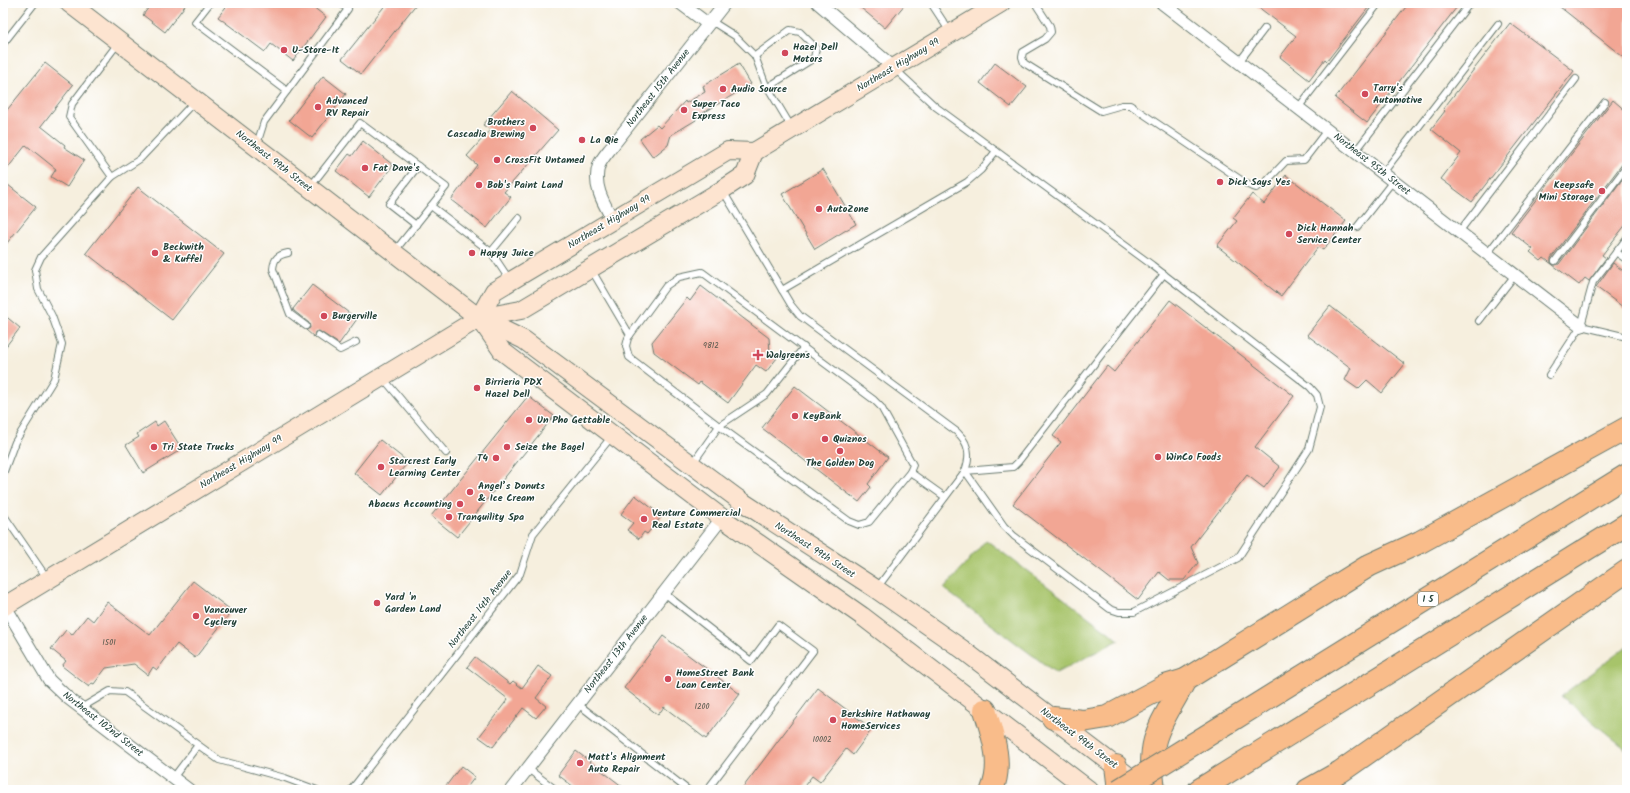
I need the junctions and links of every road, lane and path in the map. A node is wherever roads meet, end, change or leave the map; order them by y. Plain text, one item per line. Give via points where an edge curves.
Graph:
1 (35, 3) edge
2 (69, 3) edge
3 (210, 3) edge
4 (340, 3) edge
5 (680, 3) edge
6 (725, 3) edge
7 (818, 3) edge
8 (931, 3) edge
9 (1001, 3) edge
10 (1035, 3) edge
11 (1379, 3) edge
12 (1470, 3) edge
13 (1168, 5) edge
14 (708, 24) junction
15 (1498, 24) dead end
16 (1265, 28) dead end
17 (951, 33) junction
18 (119, 42) junction
19 (3, 44) edge
20 (755, 56) junction
21 (1239, 62) junction
22 (893, 67) junction
23 (1576, 79) dead end
24 (768, 87) junction
25 (287, 91) junction
26 (196, 100) junction
27 (1605, 102) dead end
28 (1298, 108) junction
29 (793, 129) junction
30 (1327, 130) junction
31 (256, 148) junction
32 (996, 150) junction
33 (754, 152) junction
34 (1355, 152) junction
35 (418, 166) junction
36 (1627, 166) edge
37 (1383, 173) junction
38 (112, 177) junction
39 (1393, 181) junction
40 (309, 188) junction
41 (722, 190) junction
42 (431, 206) junction
43 (519, 218) dead end
44 (613, 220) junction
45 (416, 224) junction
46 (1357, 227) dead end
47 (1459, 232) junction
48 (1627, 238) edge
49 (394, 252) junction
50 (491, 252) junction
51 (1616, 252) junction
52 (288, 253) dead end
53 (1488, 254) junction
54 (1627, 260) edge
55 (1554, 261) dead end
56 (590, 269) junction
57 (1164, 274) junction
58 (1515, 275) junction
59 (511, 281) junction
60 (782, 290) junction
61 (479, 318) junction
62 (1479, 321) dead end
63 (306, 326) dead end
64 (1581, 326) junction
65 (318, 335) dead end
66 (630, 335) junction
67 (1627, 337) edge
68 (356, 342) dead end
69 (804, 347) junction
70 (1549, 375) dead end
71 (382, 377) junction
72 (719, 426) junction
73 (1627, 428) edge
74 (613, 435) junction
75 (446, 453) dead end
76 (691, 465) junction
77 (965, 471) junction
78 (910, 472) junction
79 (3, 474) edge
80 (1627, 475) edge
81 (945, 497) junction
82 (3, 514) edge
83 (722, 518) junction
84 (1627, 524) edge
85 (1627, 571) edge
86 (48, 580) junction
87 (872, 586) junction
88 (664, 593) junction
89 (4, 607) edge
90 (1185, 680) junction
91 (578, 704) junction
92 (81, 708) junction
93 (985, 710) junction
94 (1053, 718) junction
95 (198, 745) junction
96 (1116, 766) junction
97 (527, 768) junction
98 (173, 778) junction
99 (189, 790) edge
100 (317, 790) edge
101 (351, 790) edge
102 (511, 790) edge
103 (556, 790) edge
104 (688, 790) edge
105 (707, 790) edge
106 (992, 790) edge
107 (1089, 790) edge
108 (1119, 790) edge
109 (1147, 790) edge
110 (1154, 790) edge
111 (1199, 790) edge
112 (1308, 790) edge

1 - 19 lane
2 - 18 main road, Northeast 99th Street
3 - 25 lane via 195,22
4 - 25 lane via 348,9
5 - 14 street
6 - 14 street, Northeast 15th Avenue
7 - 22 street
8 - 17 lane
9 - 17 main road, Northeast Highway 99
10 - 30 lane via 1050,26 1051,32 1045,39 1024,52 1024,63 1101,111 1130,105 1250,186 1256,188 1264,184 1286,160 1304,160
11 - 28 lane
12 - 34 lane
13 - 21 street, Northeast 95th Street
14 - 20 lane via 716,24 735,36
14 - 44 street, Northeast 15th Avenue via 599,166 597,186
15 - 37 lane
16 - 21 lane
17 - 22 main road, Northeast Highway 99
18 - 26 main road, Northeast 99th Street
18 - 38 lane via 72,104 69,117
20 - 24 lane
20 - 24 lane via 790,30 800,32 816,48 814,58
21 - 28 street, Northeast 95th Street
22 - 29 main road, Northeast Highway 99
22 - 32 lane via 936,107
23 - 47 lane
24 - 29 lane
25 - 31 lane via 264,122
26 - 31 main road, Northeast 99th Street
26 - 38 lane via 140,159
27 - 53 lane
28 - 30 street, Northeast 95th Street
29 - 33 main road, Northeast Highway 99
30 - 34 street, Northeast 95th Street
31 - 40 main road, Northeast 99th Street
32 - 57 lane
32 - 60 lane via 981,170 967,182
33 - 41 main road, Northeast Highway 99 via 745,175
33 - 44 main road, Northeast Highway 99 via 728,151
34 - 37 street, Northeast 95th Street
35 - 40 lane via 360,124
35 - 42 lane via 446,187
35 - 45 lane via 389,204
36 - 55 lane
37 - 39 street, Northeast 95th Street
38 - 79 lane via 41,257 35,270 38,289 52,316 62,344 54,379 15,442
39 - 46 lane
39 - 47 street, Northeast 95th Street
40 - 49 main road, Northeast 99th Street
41 - 56 main road, Northeast Highway 99
41 - 60 lane
42 - 45 lane
42 - 50 lane
43 - 50 lane
44 - 59 main road, Northeast Highway 99
45 - 49 lane
47 - 53 street, Northeast 95th Street
48 - 51 lane
49 - 61 main road, Northeast 99th Street
50 - 59 lane
51 - 54 lane
51 - 64 lane via 1593,282
52 - 63 lane via 278,255 273,261 272,269 290,314
53 - 58 street, Northeast 95th Street
56 - 61 main road, Northeast Highway 99 via 521,310
56 - 66 lane
57 - 77 lane via 1013,467
57 - 77 lane via 1310,387 1320,403 1309,449 1238,558 1139,611 1114,611 1004,526
58 - 62 lane
58 - 64 street, Northeast 95th Street
59 - 61 main road, Northeast Highway 99 via 494,291
60 - 77 lane via 800,316 961,436 968,452
61 - 71 main road, Northeast Highway 99
61 - 74 main road, Northeast 99th Street via 502,351
61 - 76 main road, Northeast 99th Street via 524,340
64 - 67 lane
64 - 70 lane
65 - 68 lane via 340,350
66 - 69 lane via 666,286 679,277 702,272
66 - 72 lane via 626,346 632,360
69 - 72 lane via 767,394
69 - 78 lane via 878,403 913,465
71 - 75 lane
71 - 86 main road, Northeast Highway 99
72 - 76 lane
72 - 78 lane via 855,524 865,524 872,520
73 - 90 highway via 1420,542 1370,565
74 - 83 main road, Northeast 99th Street
74 - 101 lane, Northeast 14th Avenue via 533,534 520,574
76 - 87 main road, Northeast 99th Street via 738,499
77 - 81 lane
78 - 81 lane
80 - 108 highway, I 5, bridge
81 - 87 lane
82 - 86 lane
83 - 87 main road via 748,519 822,570
83 - 88 street, Northeast 13th Avenue
83 - 93 main road, Northeast 99th Street via 862,616
84 - 111 highway
85 - 112 highway via 1340,772
86 - 89 main road, Northeast Highway 99
87 - 94 main road, Northeast 99th Street via 962,649
88 - 91 street, Northeast 13th Avenue
88 - 105 lane via 751,661 778,625 813,651
89 - 92 street, Northeast 102nd Street via 49,680
90 - 94 highway via 1165,686 1107,717 1083,721
90 - 110 highway via 1154,741 1151,768
91 - 97 street, Northeast 13th Avenue
91 - 104 lane
92 - 95 lane via 110,691 124,692
92 - 98 street, Northeast 102nd Street
93 - 106 highway via 993,738 997,768
93 - 107 main road, Northeast 99th Street
94 - 96 main road, Northeast 99th Street
95 - 98 lane
95 - 100 lane via 219,760 285,778
96 - 108 highway
96 - 109 main road, Northeast 99th Street
97 - 102 street, Northeast 13th Avenue
97 - 103 lane
98 - 99 street, Northeast 102nd Street

